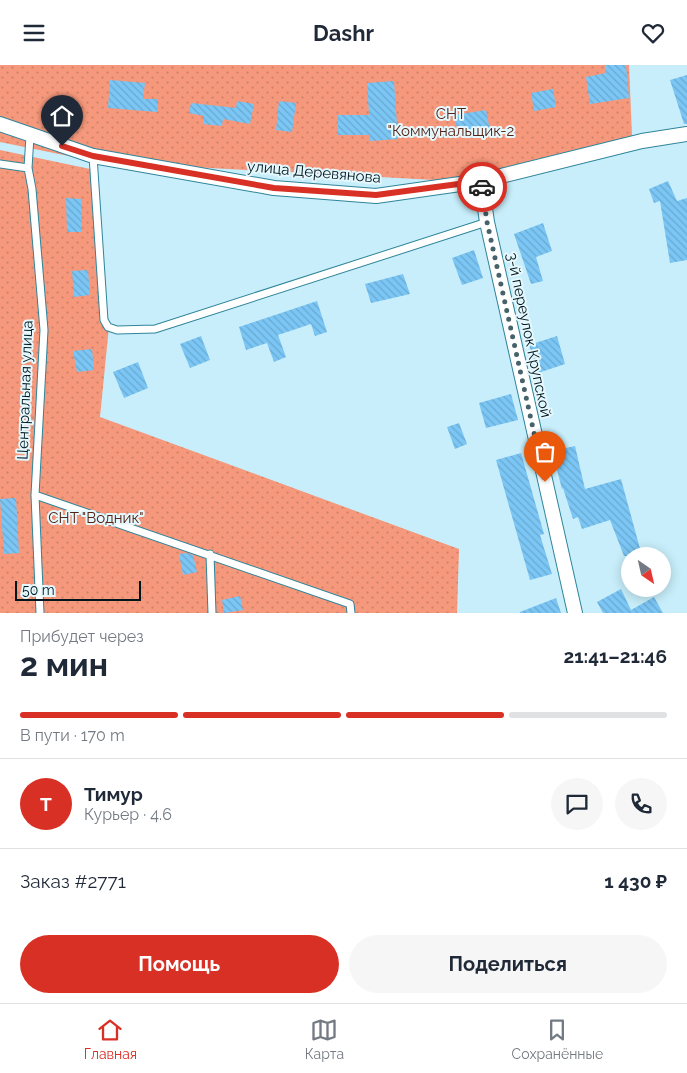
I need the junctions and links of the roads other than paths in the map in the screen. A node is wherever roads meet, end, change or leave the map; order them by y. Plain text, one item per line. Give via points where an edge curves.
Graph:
1 (0, 124) edge
2 (687, 134) edge
3 (30, 136) junction
4 (93, 156) junction
5 (0, 164) edge
6 (28, 168) junction
7 (481, 181) junction
8 (487, 222) junction
9 (35, 495) junction
10 (210, 554) junction
11 (40, 613) edge
12 (212, 613) edge
13 (351, 613) edge
14 (575, 613) edge

1 - 3 street, улица Деревянова
2 - 7 street, улица Деревянова via 642,141
3 - 4 street, улица Деревянова
3 - 6 lane, Центральная улица
4 - 7 street, улица Деревянова via 274,188 376,195
4 - 8 lane via 104,320 108,327 117,330 155,329
5 - 6 lane
6 - 9 lane, Центральная улица via 44,330
7 - 8 street, 3-й переулок Крупской
8 - 14 street, 3-й переулок Крупской
9 - 10 lane
9 - 11 lane, Центральная улица
10 - 12 lane
10 - 13 lane via 350,604

